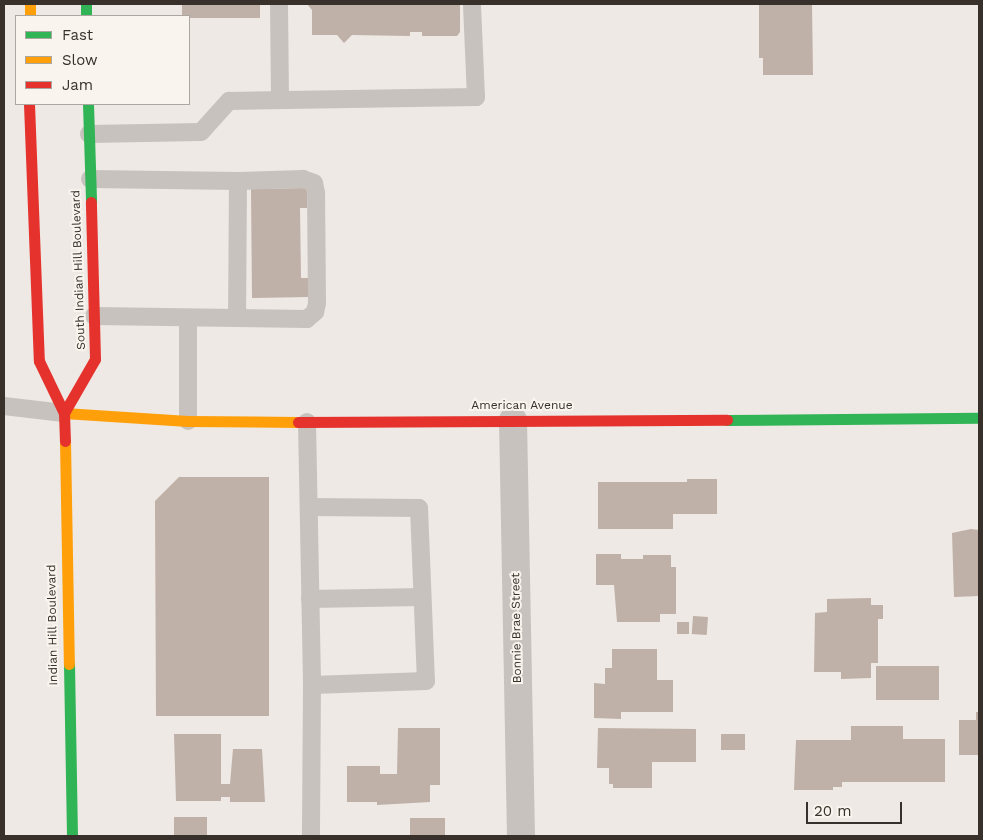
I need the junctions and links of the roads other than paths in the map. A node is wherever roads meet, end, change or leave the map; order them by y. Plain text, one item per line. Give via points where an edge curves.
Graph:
1 (279, 4) edge
2 (472, 4) edge
3 (280, 100) junction
4 (29, 105) edge
5 (88, 105) edge
6 (88, 134) junction
7 (90, 179) junction
8 (238, 181) junction
9 (94, 316) junction
10 (188, 318) junction
11 (237, 318) junction
12 (4, 406) edge
13 (64, 413) junction
14 (979, 418) edge
15 (513, 420) junction
16 (188, 421) junction
17 (307, 422) junction
18 (310, 507) junction
19 (422, 597) junction
20 (310, 599) junction
21 (312, 685) junction
22 (72, 836) edge
23 (311, 836) edge
24 (521, 836) edge

1 - 3 lane
2 - 3 lane via 476,98
3 - 6 lane via 229,101 201,132
4 - 13 main road via 38,361
5 - 6 main road, South Indian Hill Boulevard
6 - 7 main road, South Indian Hill Boulevard
7 - 8 lane
7 - 9 main road, South Indian Hill Boulevard
8 - 11 lane
8 - 11 lane via 303,179 314,183 317,303 315,312 308,319
9 - 10 lane
9 - 13 main road, South Indian Hill Boulevard via 95,359
10 - 11 lane
10 - 16 lane
12 - 13 lane
13 - 16 main road, American Avenue
13 - 22 main road, Indian Hill Boulevard
14 - 15 main road, American Avenue
15 - 17 main road, American Avenue
15 - 24 street, Bonnie Brae Street
16 - 17 main road, American Avenue
17 - 18 lane
18 - 19 lane via 419,508
18 - 20 lane
19 - 20 lane
19 - 21 lane via 426,681
20 - 21 lane
21 - 23 lane

